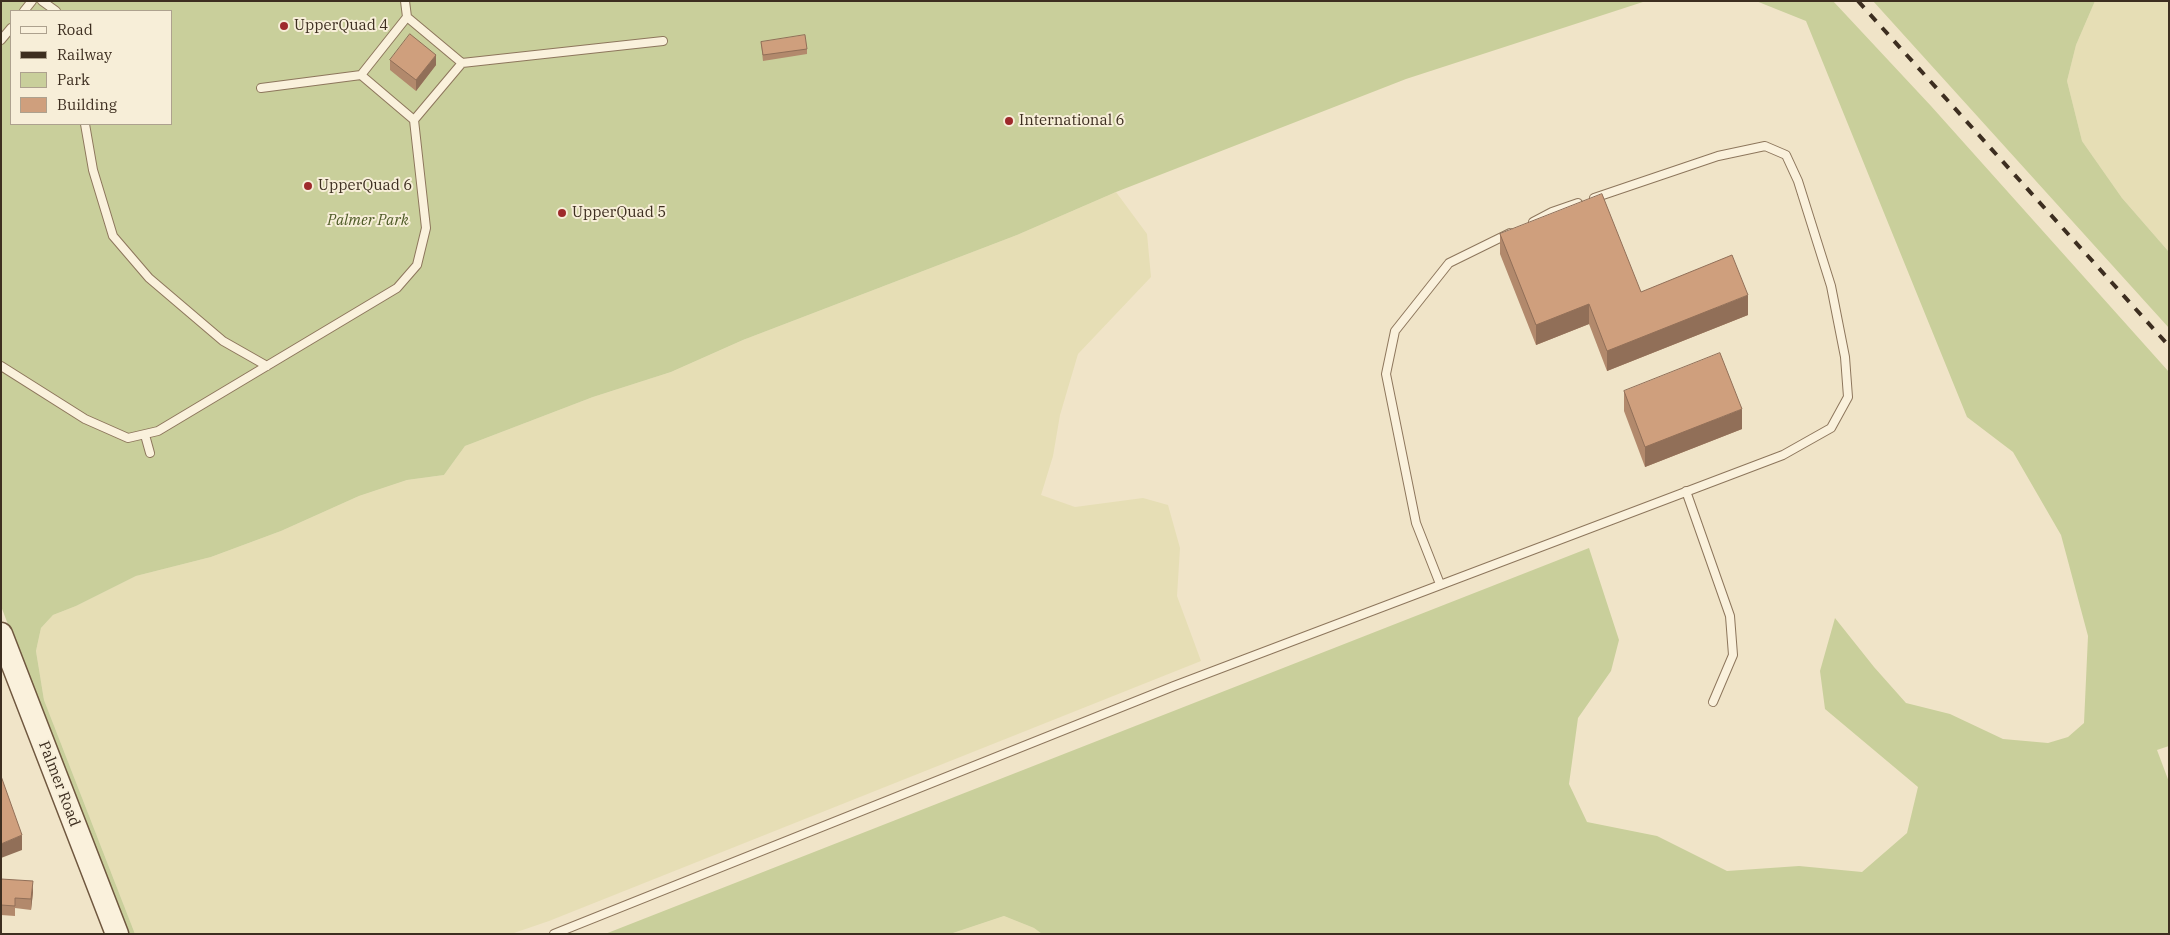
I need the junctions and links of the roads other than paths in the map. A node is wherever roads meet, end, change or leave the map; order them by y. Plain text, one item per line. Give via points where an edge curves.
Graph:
1 (42, 1) edge
2 (405, 1) edge
3 (55, 10) edge
4 (407, 17) junction
5 (10, 29) edge
6 (1, 40) edge
7 (663, 42) dead end
8 (462, 63) junction
9 (360, 75) junction
10 (261, 88) dead end
11 (414, 120) junction
12 (85, 125) edge
13 (1526, 225) edge
14 (1518, 229) edge
15 (1, 366) edge
16 (267, 366) junction
17 (145, 435) junction
18 (150, 453) dead end
19 (1686, 491) junction
20 (1440, 584) junction
21 (1, 634) edge
22 (1713, 702) dead end
23 (117, 934) edge
24 (554, 934) edge

1 - 3 lane
2 - 4 lane
4 - 8 lane
4 - 9 lane
5 - 6 lane
7 - 8 lane
8 - 11 lane
9 - 10 lane
9 - 11 lane
11 - 16 lane via 426,228 417,265 397,288
12 - 16 lane via 93,170 114,236 150,278 223,341
13 - 19 lane via 1552,212 1718,156 1765,146 1786,155 1798,181 1832,286 1845,357 1848,397 1831,428 1783,455
14 - 20 lane via 1449,263 1395,331 1386,374 1416,523
15 - 17 lane via 85,419 128,438
16 - 17 lane via 158,431
17 - 18 lane
19 - 20 lane
19 - 22 lane via 1730,616 1733,655
20 - 24 lane via 1174,686
21 - 23 street, Palmer Road

